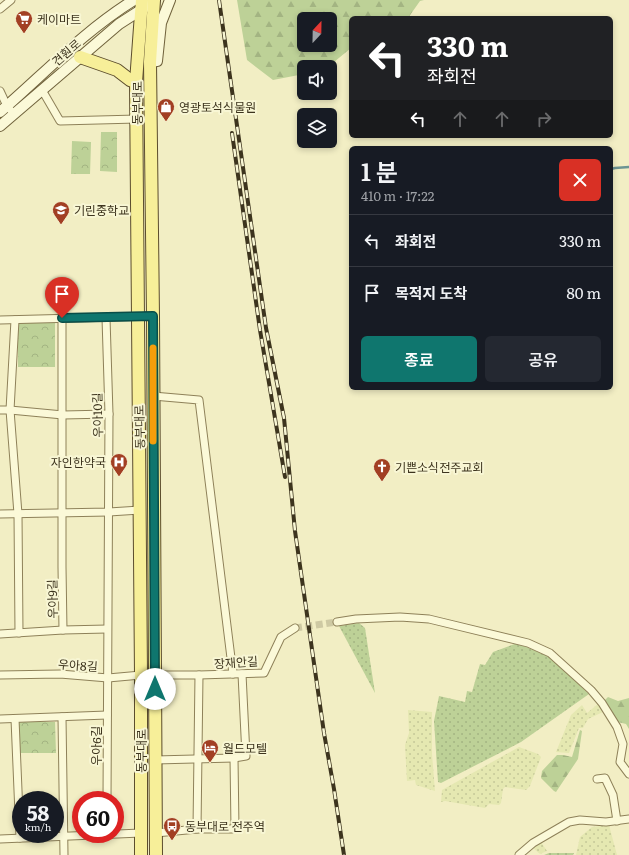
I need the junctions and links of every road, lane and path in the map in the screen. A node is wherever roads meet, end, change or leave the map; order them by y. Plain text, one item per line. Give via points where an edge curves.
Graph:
1 (11, 0) edge
2 (170, 0) edge
3 (146, 2) edge
4 (0, 9) edge
5 (80, 57) junction
6 (150, 62) junction
7 (136, 82) junction
8 (42, 90) junction
9 (0, 91) edge
10 (3, 109) edge
11 (14, 114) junction
12 (137, 119) junction
13 (0, 126) edge
14 (138, 316) junction
15 (153, 316) junction
16 (62, 318) junction
17 (106, 318) junction
18 (0, 320) edge
19 (15, 320) junction
20 (153, 396) junction
21 (0, 410) edge
22 (10, 410) junction
23 (109, 414) junction
24 (63, 415) junction
25 (140, 510) junction
26 (109, 512) junction
27 (62, 513) junction
28 (0, 514) edge
29 (18, 514) junction
30 (337, 622) tunnel mouth
31 (295, 628) tunnel mouth
32 (63, 630) junction
33 (107, 630) junction
34 (19, 633) junction
35 (0, 634) edge
36 (233, 674) junction
37 (242, 674) junction
38 (0, 675) edge
39 (141, 675) junction
40 (155, 675) junction
41 (198, 675) junction
42 (108, 678) junction
43 (107, 715) junction
44 (62, 717) junction
45 (0, 719) edge
46 (16, 719) junction
47 (198, 758) junction
48 (234, 758) junction
49 (155, 760) junction
50 (629, 774) edge
51 (597, 779) dead end
52 (18, 791) edge
53 (63, 791) edge
54 (107, 791) edge
55 (629, 819) edge
56 (617, 821) junction
57 (198, 829) junction
58 (141, 833) junction
59 (156, 833) junction
60 (124, 834) edge
61 (64, 837) edge
62 (72, 837) edge
63 (12, 838) edge
64 (0, 839) edge
65 (64, 843) edge
66 (64, 855) edge
67 (141, 855) edge
68 (156, 855) edge
69 (519, 855) edge

1 - 4 street
2 - 6 street via 161,23 157,61
3 - 5 street, 견훤로
3 - 6 main road, 동부대로
3 - 7 main road, 동부대로
3 - 10 street via 108,17
5 - 7 main road via 117,70
5 - 8 street, 견훤로
6 - 15 main road, 동부대로
7 - 12 main road, 동부대로
8 - 11 street, 견훤로
8 - 12 street via 60,122
9 - 10 street
10 - 11 street
11 - 13 street, 견훤로
12 - 14 main road, 동부대로
14 - 15 street
14 - 17 street
14 - 25 main road, 동부대로
15 - 20 main road, 동부대로
16 - 17 street
16 - 19 street
16 - 24 street
17 - 23 street, 우아10길
18 - 19 street
19 - 22 street
20 - 36 street via 199,400
20 - 40 main road, 동부대로
21 - 22 street
22 - 24 street
22 - 29 street
23 - 24 street
23 - 26 street, 우아10길
24 - 27 street
25 - 26 street
25 - 39 main road, 동부대로
26 - 27 street
26 - 33 street, 우아10길
27 - 29 street
27 - 32 street, 우아9길
28 - 29 street
29 - 34 street
30 - 50 street via 400,617 429,619 528,643 550,653 602,703 619,733 623,744 620,762
31 - 37 street, 장재안길 via 281,637 264,673
32 - 33 street, 우아9길
32 - 34 street, 우아9길
33 - 42 street, 우아10길
34 - 35 street, 우아9길
36 - 37 street, 장재안길
36 - 41 street, 장재안길
37 - 48 street via 246,756
38 - 42 street, 우아8길 via 60,674
39 - 40 street, 우아8길
39 - 42 street, 우아8길
39 - 58 main road, 동부대로
40 - 41 street, 장재안길
40 - 49 main road, 동부대로
41 - 47 street
42 - 43 street, 우아10길
43 - 44 street, 우아6길
43 - 54 street, 우아6길
44 - 46 street, 우아6길
44 - 53 street
45 - 46 street, 우아6길
46 - 52 street
47 - 48 street
47 - 49 street
47 - 57 street
48 - 57 street via 235,829
49 - 59 main road, 동부대로
51 - 56 street via 605,778 613,795
55 - 56 street
56 - 69 street via 569,822 533,843
57 - 59 street
58 - 60 street
58 - 67 main road, 동부대로
59 - 68 main road, 동부대로
61 - 62 street
63 - 64 street
65 - 66 street

